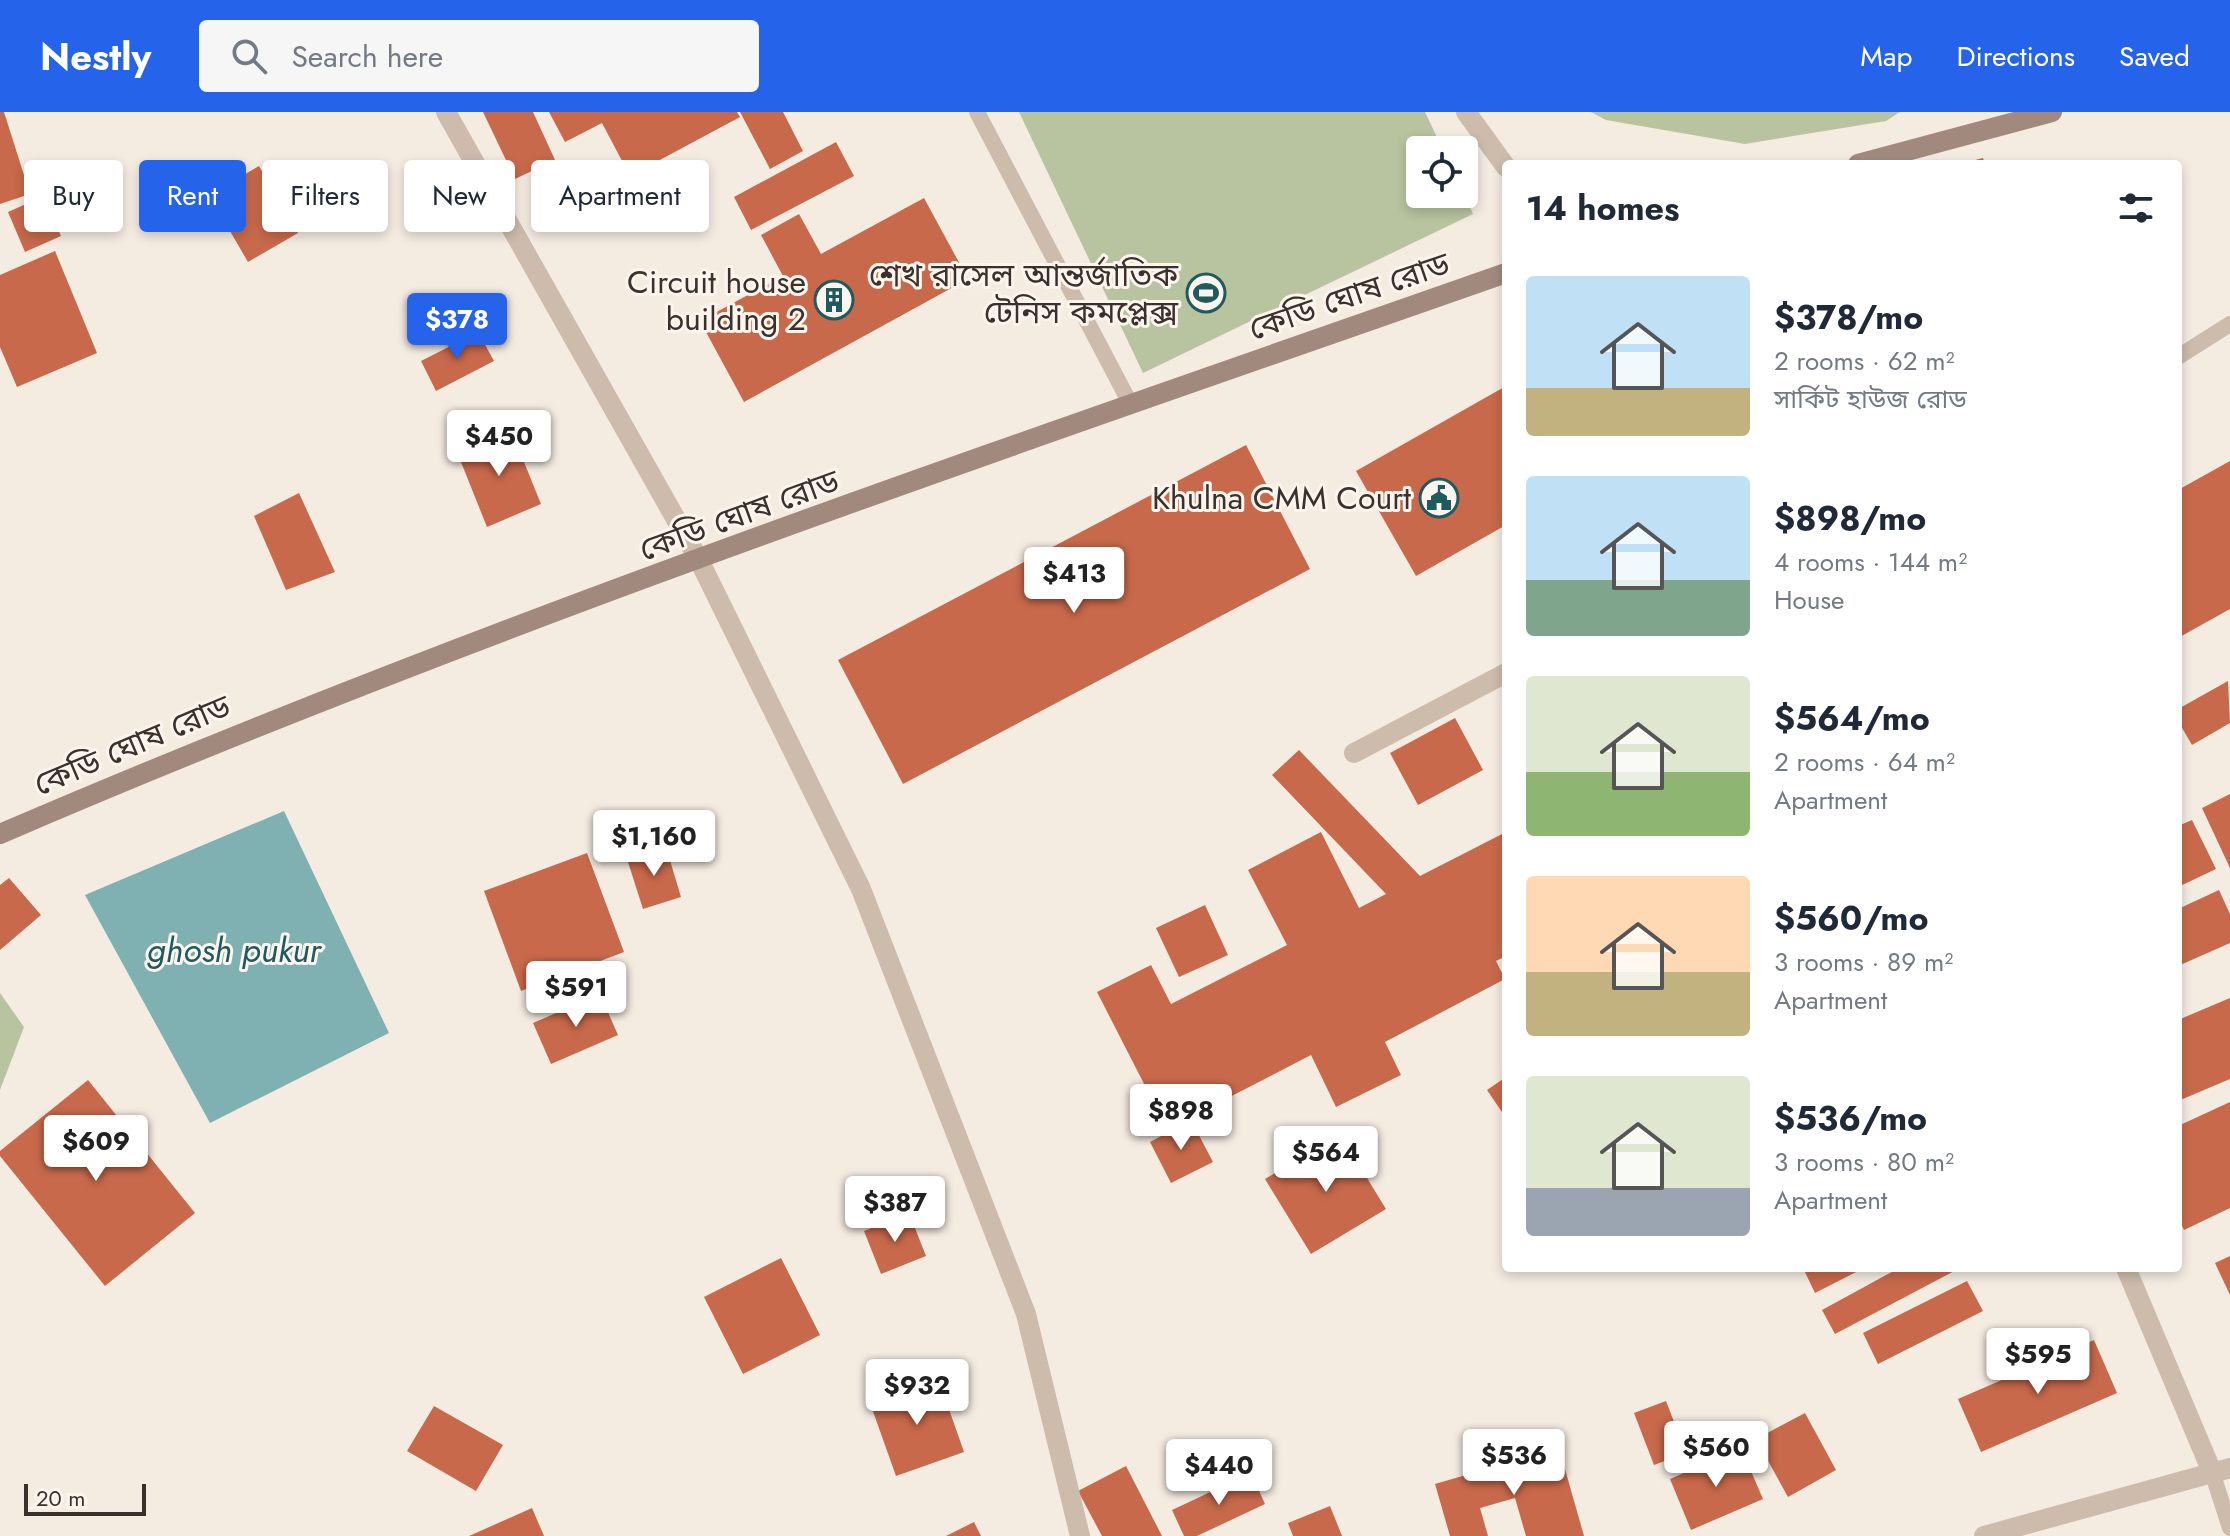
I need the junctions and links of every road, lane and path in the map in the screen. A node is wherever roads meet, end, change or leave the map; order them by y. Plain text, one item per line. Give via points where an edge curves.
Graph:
1 (446, 112) edge
2 (977, 112) edge
3 (1466, 112) edge
4 (2052, 112) edge
5 (1873, 160) edge
6 (1502, 162) edge
7 (1502, 274) edge
8 (2230, 324) edge
9 (2182, 354) edge
10 (1131, 405) junction
11 (699, 560) junction
12 (1502, 675) edge
13 (1354, 753) dead end
14 (0, 834) edge
15 (2128, 1272) edge
16 (2221, 1470) edge
17 (2230, 1528) edge
18 (1080, 1536) edge
19 (1984, 1536) edge

1 - 11 street
2 - 10 lane
3 - 6 street
4 - 5 main road
7 - 10 main road, কেডি ঘোষ রোড
8 - 9 lane
10 - 11 main road, কেডি ঘোষ রোড
11 - 14 main road, কেডি ঘোষ রোড via 225,737
11 - 18 street via 867,904 1026,1314
12 - 13 street
15 - 16 street
16 - 17 lane
16 - 19 street

